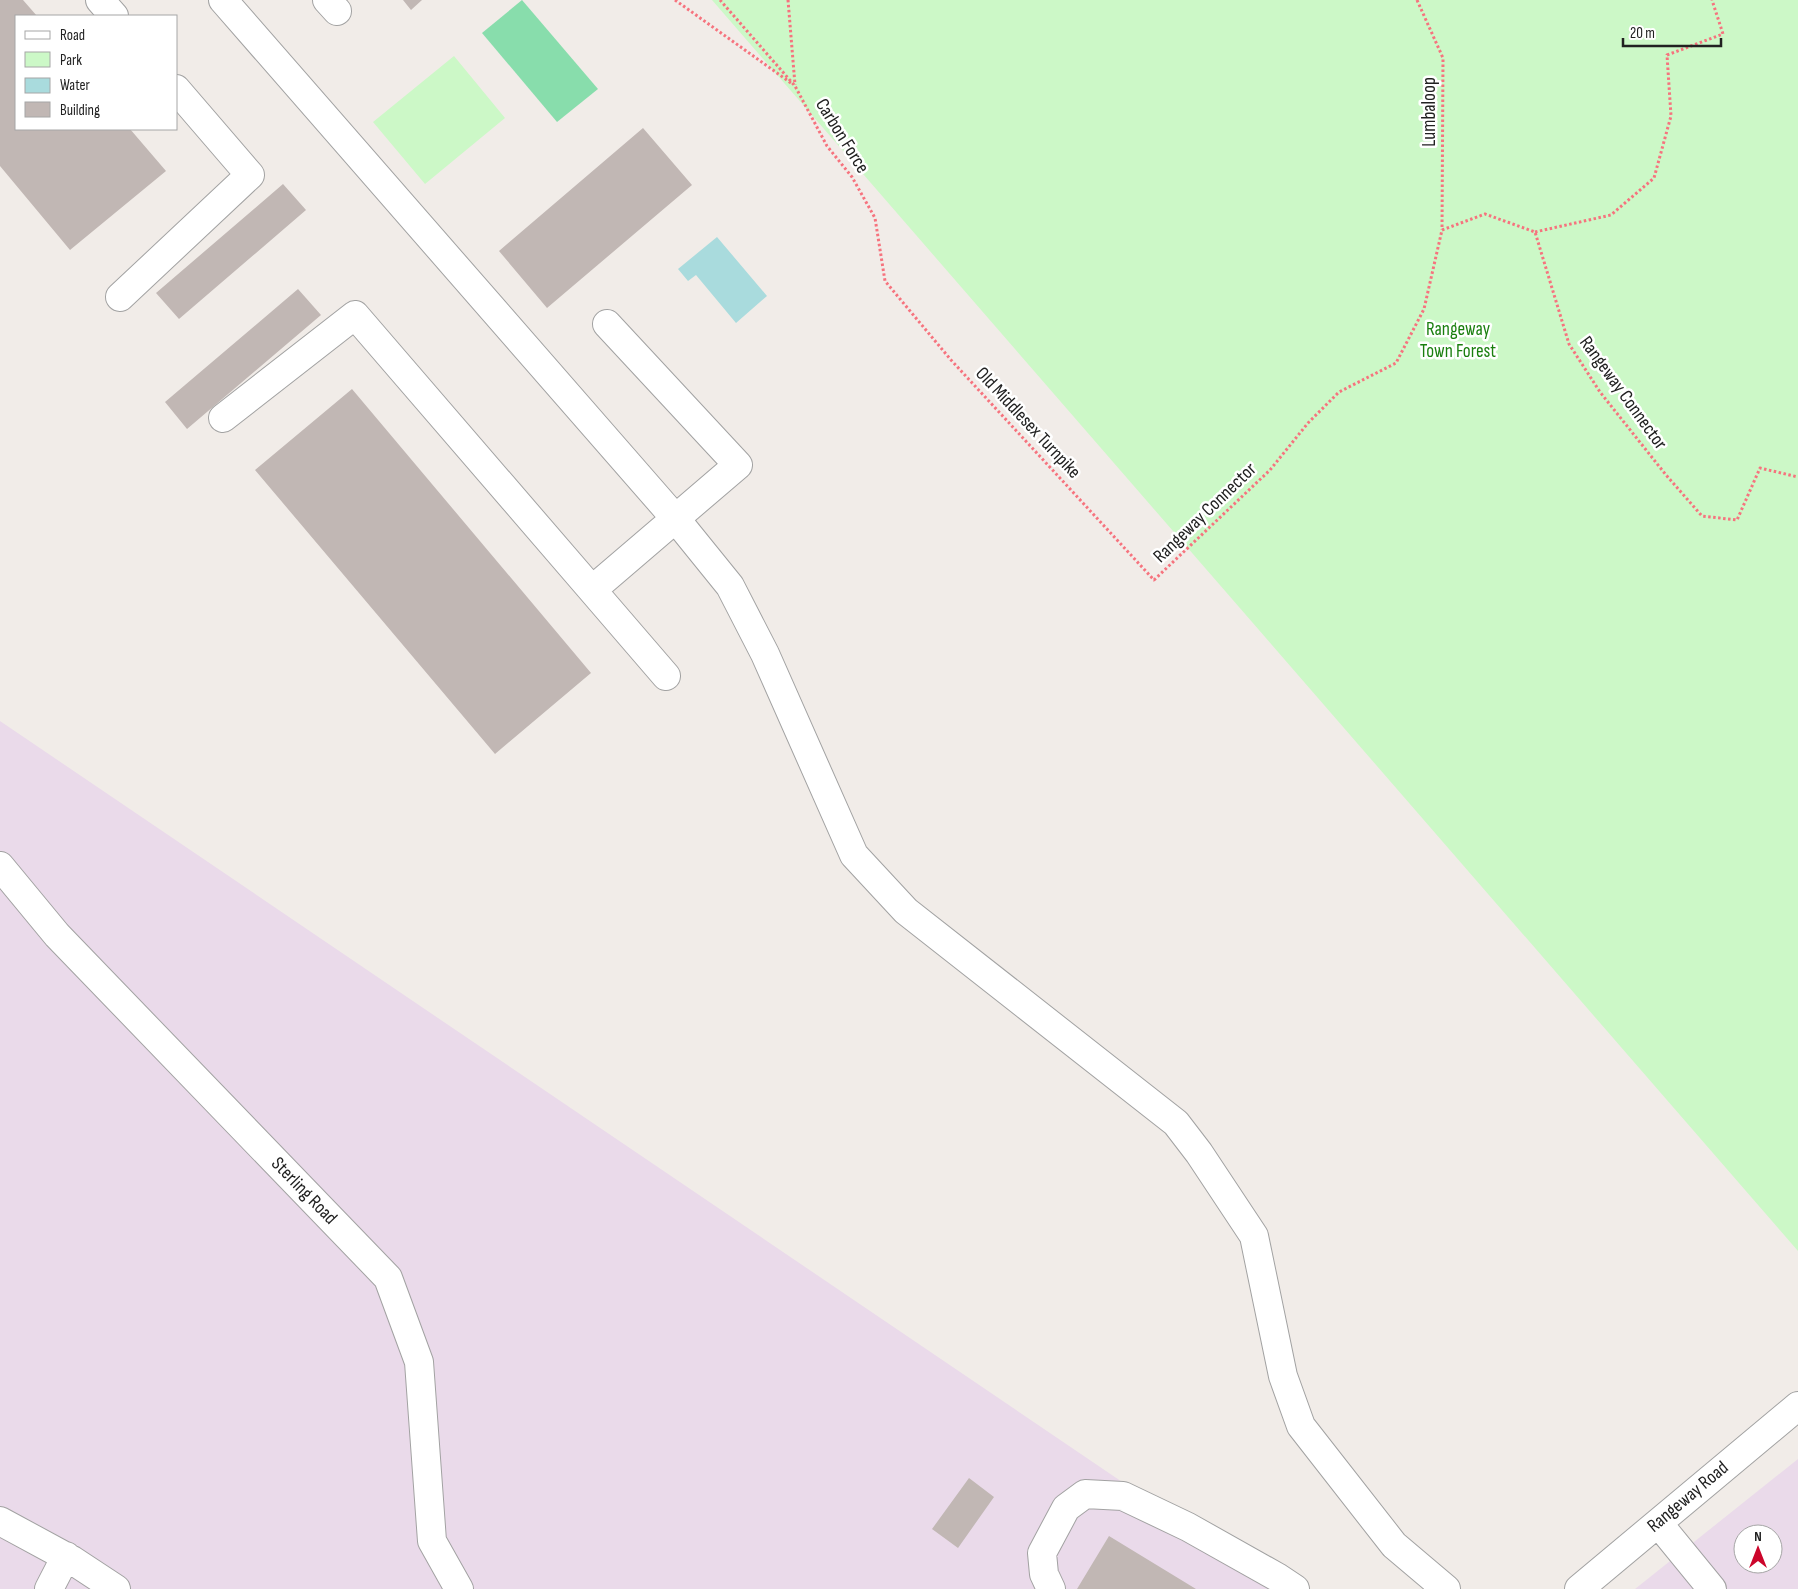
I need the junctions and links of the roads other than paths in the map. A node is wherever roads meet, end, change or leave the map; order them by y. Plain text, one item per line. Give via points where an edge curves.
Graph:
1 (100, 0) edge
2 (223, 0) edge
3 (113, 15) edge
4 (178, 91) edge
5 (120, 298) dead end
6 (607, 324) dead end
7 (223, 418) dead end
8 (675, 518) junction
9 (592, 590) junction
10 (666, 676) dead end
11 (0, 866) edge
12 (1798, 1406) edge
13 (0, 1521) edge
14 (1658, 1522) junction
15 (66, 1556) junction
16 (49, 1589) edge
17 (116, 1589) edge
18 (459, 1589) edge
19 (1051, 1589) edge
20 (1295, 1589) edge
21 (1446, 1589) edge
22 (1578, 1589) edge
23 (1712, 1589) edge

1 - 3 street
2 - 8 street
4 - 5 street via 250,174
6 - 8 street via 738,465
7 - 9 street via 355,315
8 - 9 street
8 - 21 street via 730,586 765,654 854,854 906,911 1176,1123 1200,1153 1254,1236 1284,1376 1301,1426 1394,1545
9 - 10 street
11 - 18 street, Sterling Road via 57,935 388,1278 419,1362 432,1541
12 - 14 street, Rangeway Road
13 - 15 street
14 - 22 street, Rangeway Road
14 - 23 street
15 - 16 street
15 - 17 street
19 - 20 street via 1044,1574 1042,1553 1066,1508 1085,1494 1123,1496 1188,1527

